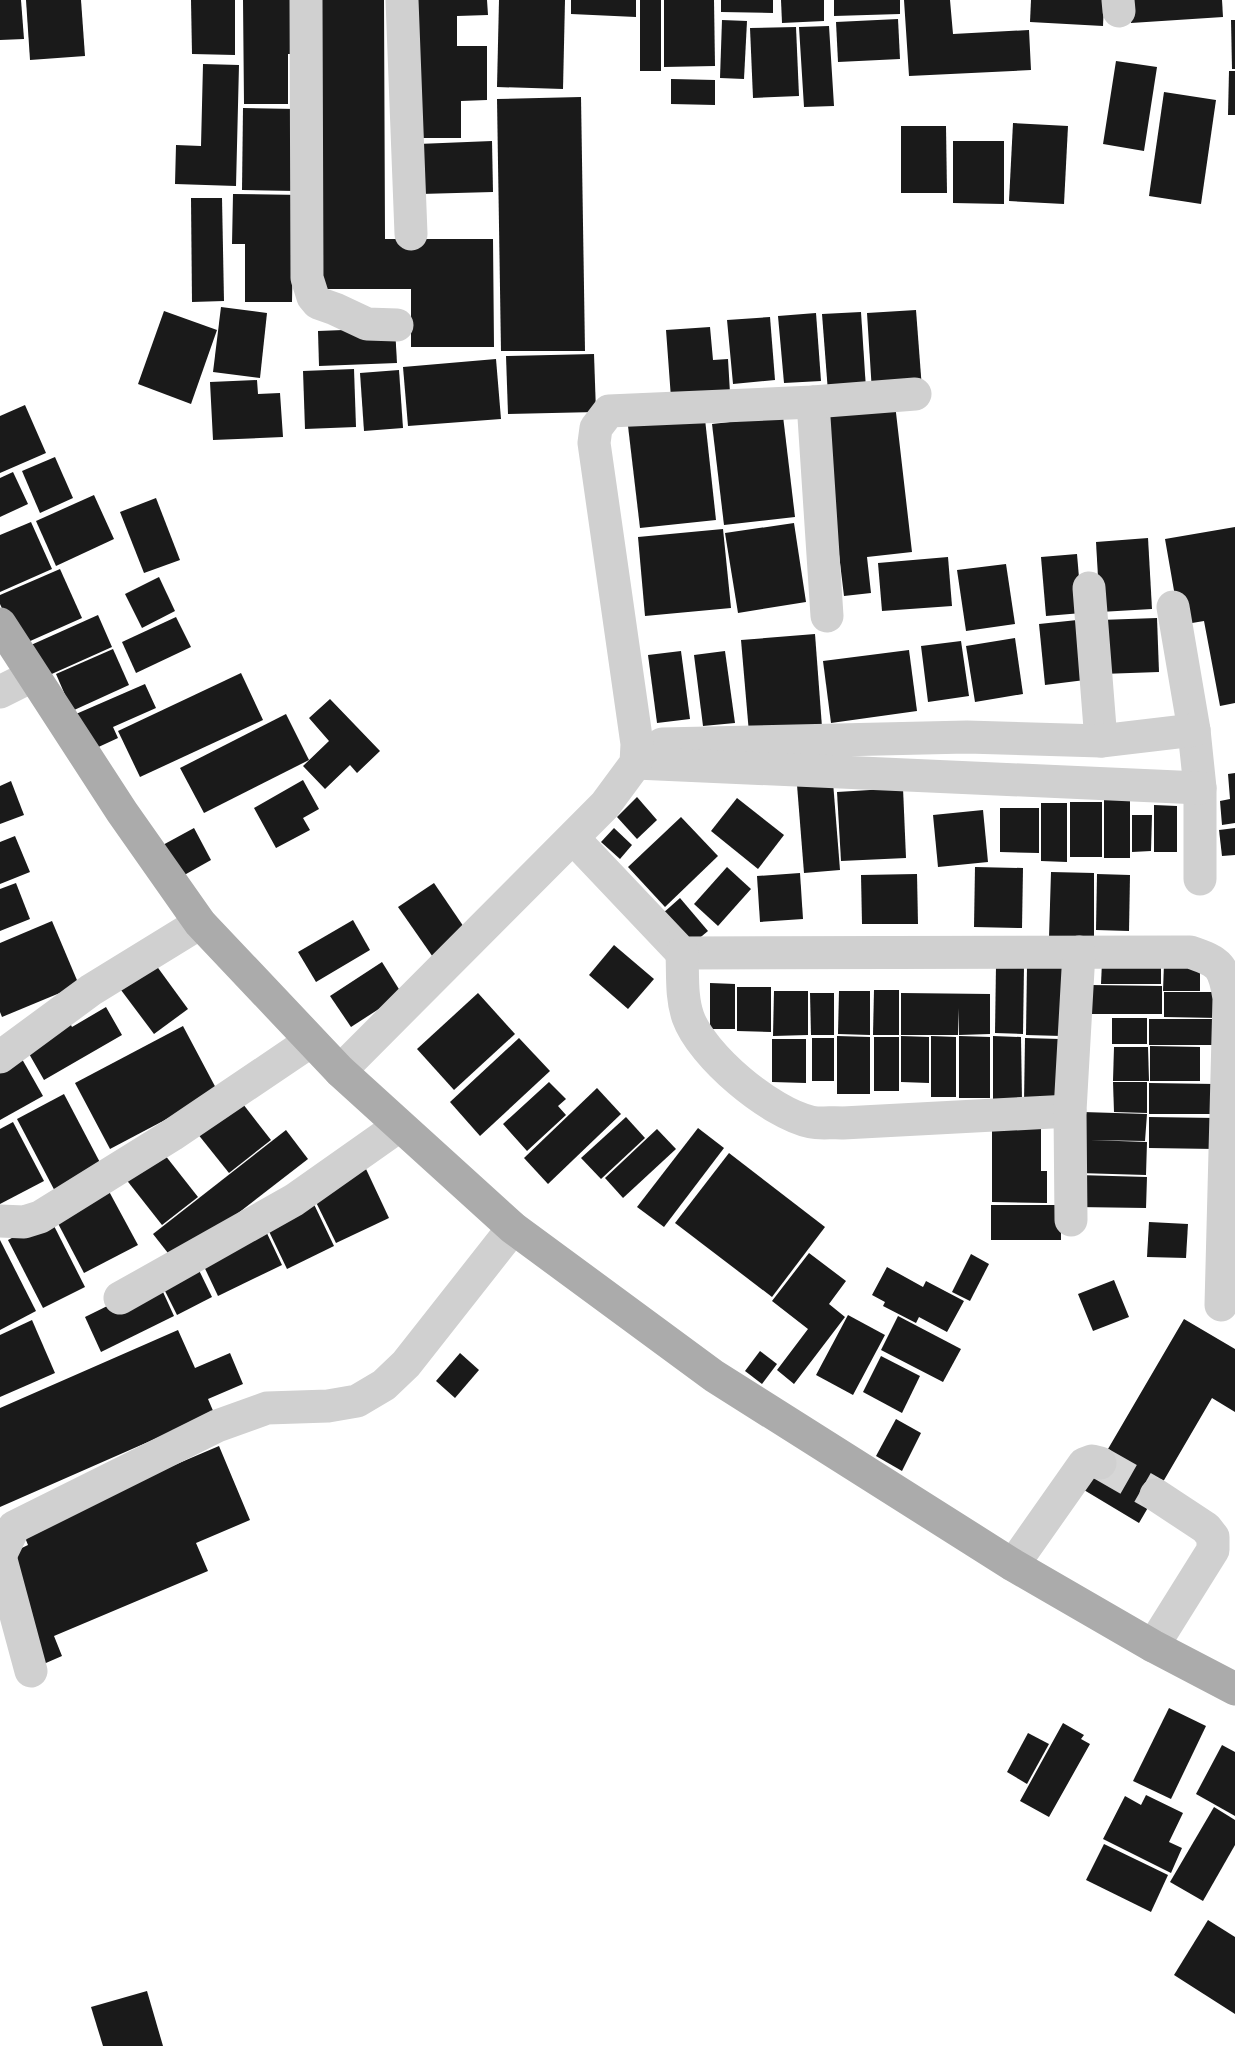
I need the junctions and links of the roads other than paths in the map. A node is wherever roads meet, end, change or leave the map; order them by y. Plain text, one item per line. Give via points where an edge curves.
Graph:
1 (306, 0) edge
2 (402, 0) edge
3 (411, 234) dead end
4 (397, 325) dead end
5 (915, 394) dead end
6 (813, 402) junction
7 (1089, 588) dead end
8 (1173, 607) dead end
9 (827, 616) dead end
10 (0, 624) edge
11 (32, 676) junction
12 (0, 692) edge
13 (1194, 730) junction
14 (1101, 741) junction
15 (636, 753) junction
16 (1200, 788) junction
17 (573, 838) junction
18 (1200, 879) dead end
19 (200, 923) junction
20 (1079, 952) junction
21 (682, 953) junction
22 (311, 1041) junction
23 (0, 1056) edge
24 (340, 1071) junction
25 (1070, 1111) junction
26 (399, 1126) junction
27 (1071, 1220) dead end
28 (0, 1221) edge
29 (513, 1228) junction
30 (120, 1298) dead end
31 (1221, 1305) dead end
32 (1100, 1463) dead end
33 (1156, 1495) tunnel mouth
34 (0, 1556) edge
35 (1013, 1565) junction
36 (1153, 1646) junction
37 (31, 1671) dead end
38 (1235, 1689) edge

1 - 4 street via 307,278 312,297 367,324
2 - 3 street
5 - 6 street
6 - 9 street
6 - 15 street via 609,411 596,428 594,443
7 - 14 street
8 - 13 street
10 - 11 main road
11 - 12 street
11 - 19 main road
13 - 14 street
13 - 16 street
14 - 15 street via 967,737
15 - 16 street
15 - 17 street via 605,805
16 - 18 street
17 - 21 street
17 - 24 street
19 - 22 main road
19 - 23 street via 91,990
20 - 21 street
20 - 25 street
20 - 31 street via 1190,952 1212,959 1225,974 1229,998
21 - 25 street via 688,1017 703,1044 720,1064 776,1108 811,1122 843,1123
22 - 24 main road
22 - 28 street via 40,1217 24,1222
24 - 26 main road
25 - 27 street
26 - 29 main road
26 - 30 street via 294,1200
29 - 34 street via 406,1364 384,1385 357,1401 267,1408 217,1426 14,1527
29 - 35 main road via 714,1376
32 - 35 street via 1084,1464
33 - 36 street via 1206,1528 1213,1538 1214,1550
34 - 37 street
35 - 36 main road
36 - 38 main road

